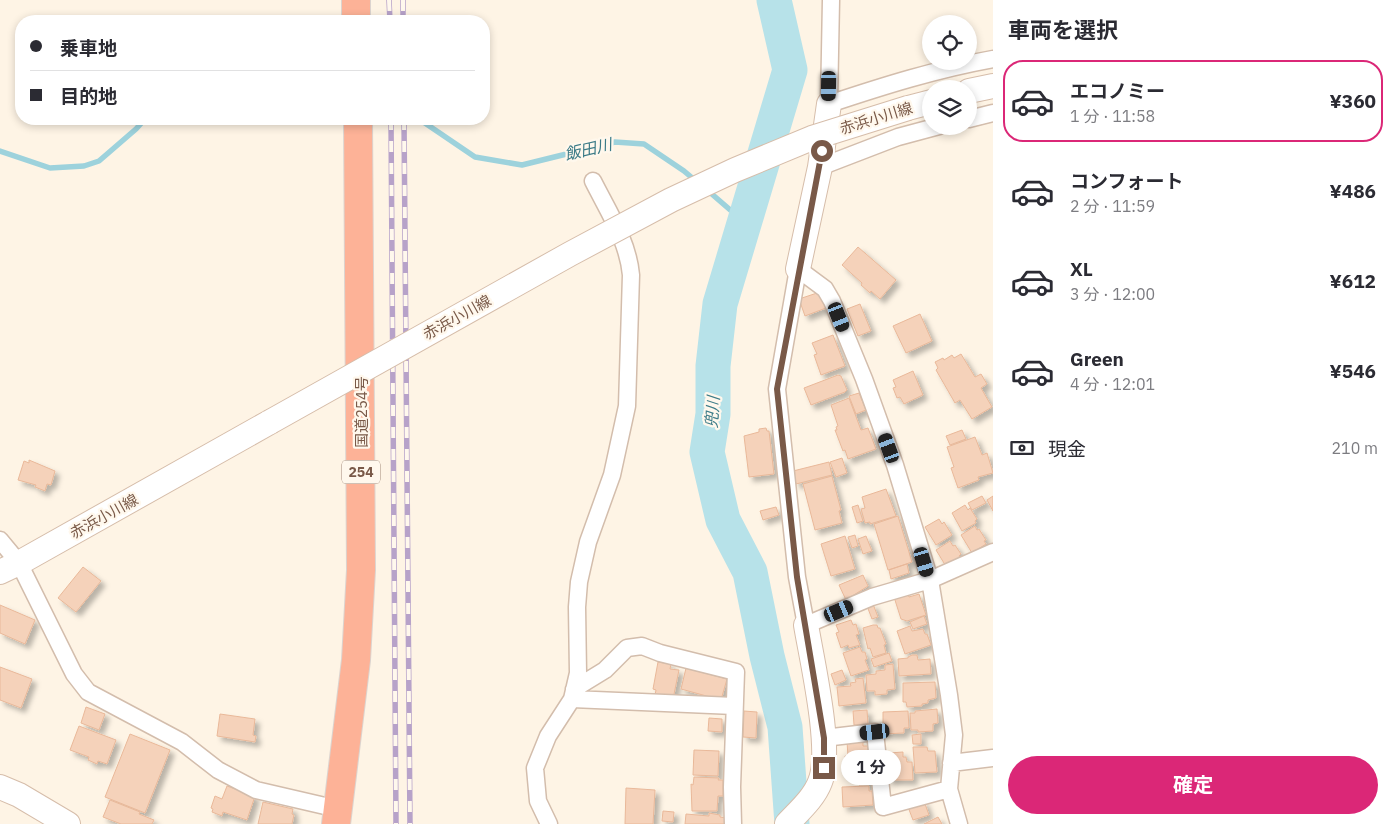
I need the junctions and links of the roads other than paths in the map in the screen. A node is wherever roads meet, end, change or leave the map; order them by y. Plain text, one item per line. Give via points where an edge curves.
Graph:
1 (356, 0) edge
2 (831, 0) edge
3 (356, 15) edge
4 (993, 58) edge
5 (993, 86) edge
6 (977, 89) edge
7 (829, 104) junction
8 (922, 104) edge
9 (993, 113) edge
10 (977, 116) edge
11 (358, 125) edge
12 (922, 131) edge
13 (820, 167) junction
14 (593, 182) dead end
15 (798, 270) junction
16 (0, 540) edge
17 (993, 552) edge
18 (10, 568) edge
19 (930, 580) junction
20 (806, 625) junction
21 (573, 694) junction
22 (734, 706) junction
23 (824, 738) junction
24 (993, 758) edge
25 (951, 763) junction
26 (0, 787) edge
27 (949, 789) junction
28 (337, 816) edge
29 (68, 824) edge
30 (549, 824) edge
31 (733, 824) edge
32 (787, 824) edge
33 (959, 824) edge

1 - 3 highway
2 - 7 street
4 - 7 street via 896,82
5 - 6 main road
7 - 13 main road
8 - 18 main road, 赤浜小川線, bridge via 812,138 671,200
9 - 10 street
11 - 28 highway, 国道254号 / 254 via 361,570 356,660
12 - 13 street
13 - 15 main road
14 - 21 street via 630,260 627,406 612,475 588,542 579,582 578,672
15 - 19 street via 825,289 832,302 895,465
15 - 20 street via 777,389 797,577
16 - 18 street
17 - 19 street
18 - 28 street via 88,692 182,742 218,770 256,790
19 - 20 street via 872,598
19 - 25 street via 954,735
20 - 23 main road
21 - 22 street
21 - 22 street via 627,648 642,646 736,672
21 - 30 street via 548,736 535,768 538,801
22 - 31 street
23 - 27 street via 875,732 883,807
23 - 32 main road via 821,780
24 - 25 street
25 - 27 street
26 - 29 main road
27 - 33 street

